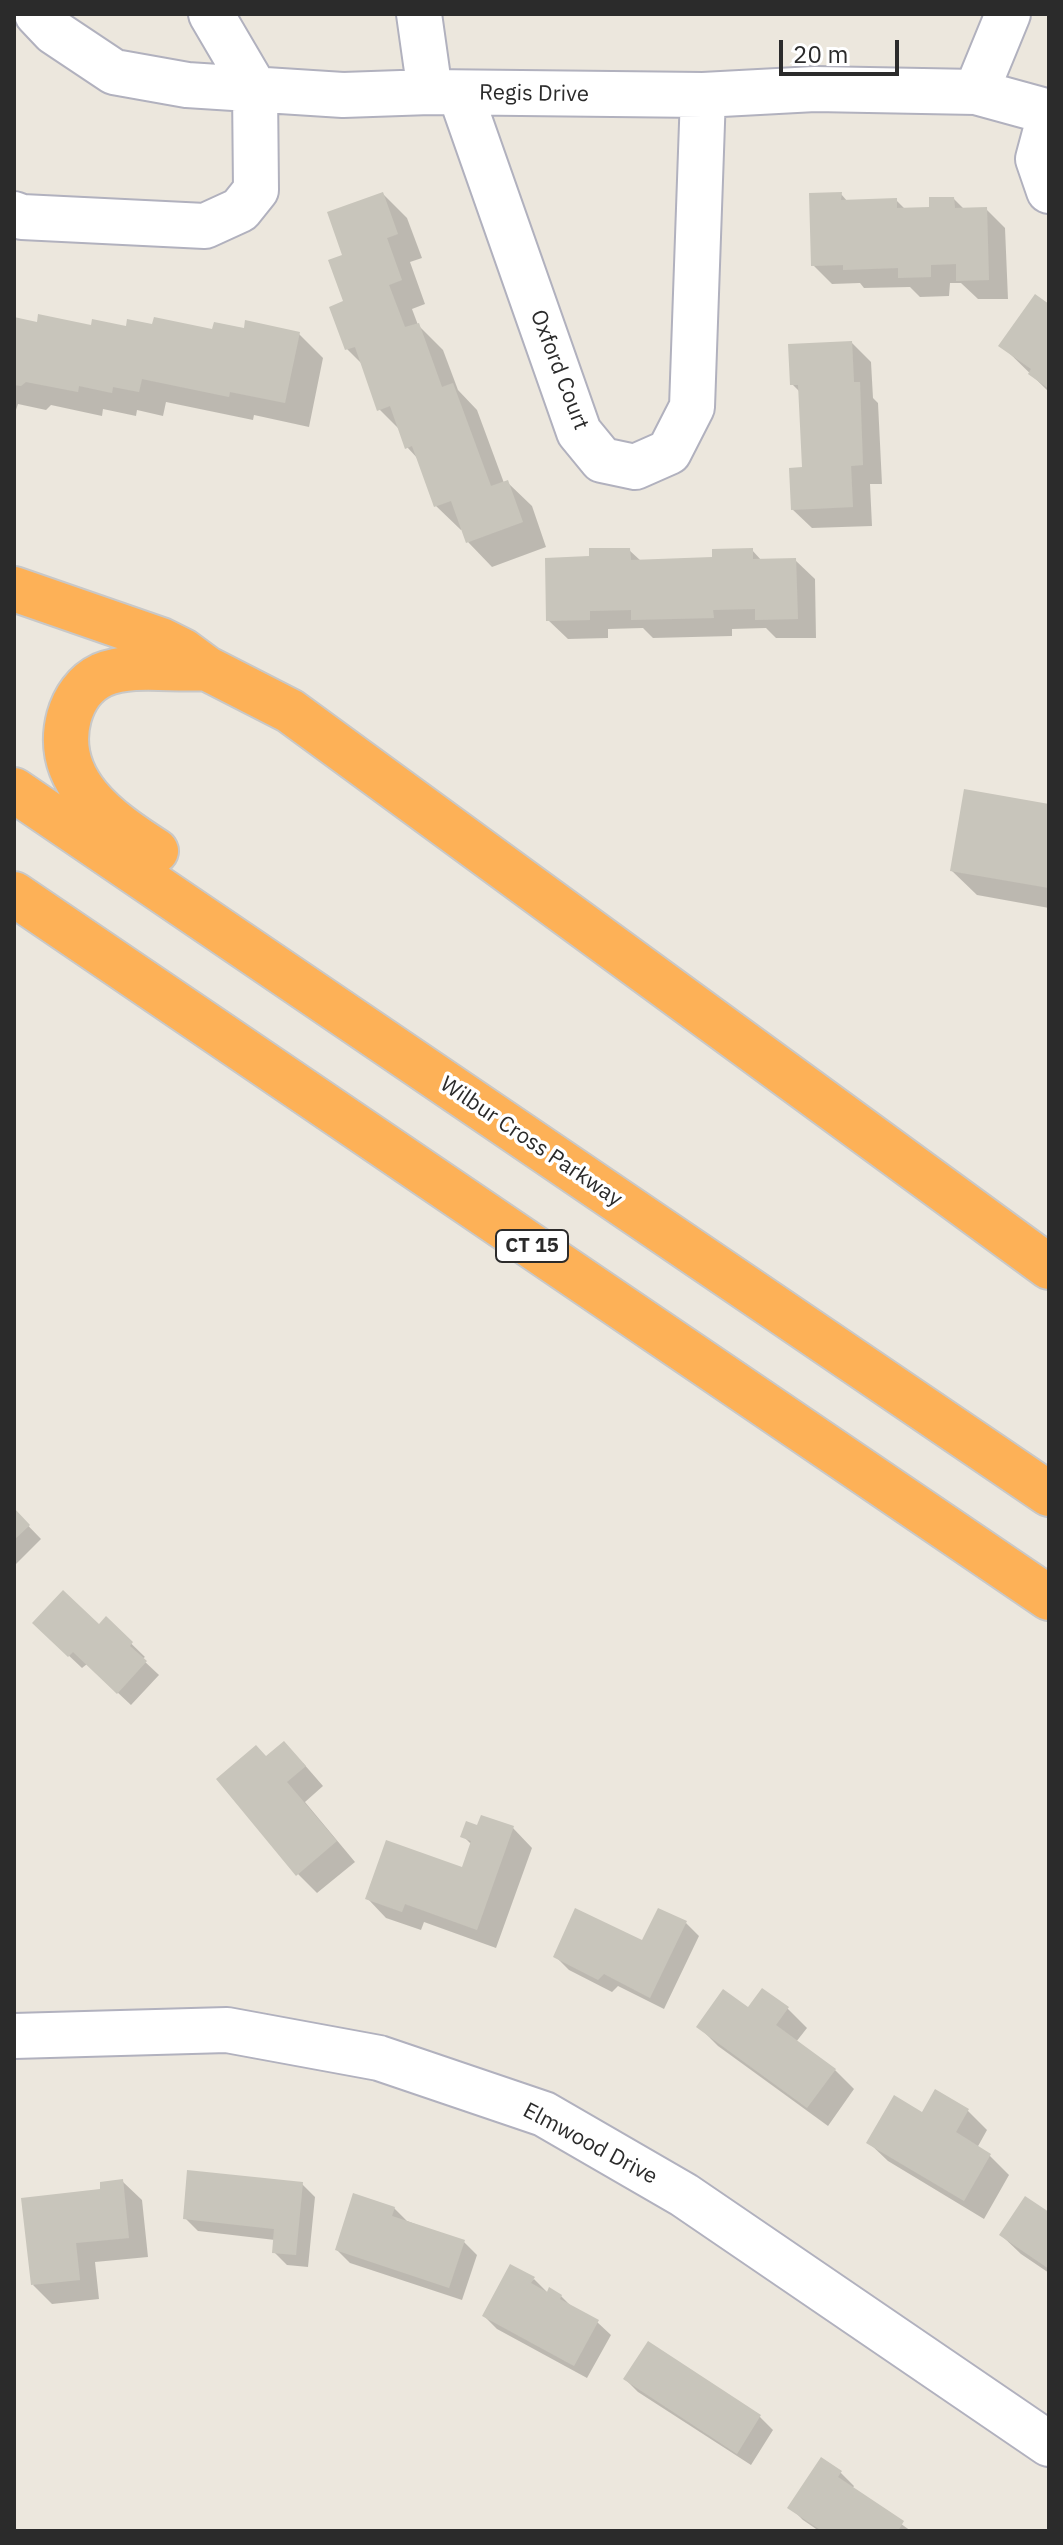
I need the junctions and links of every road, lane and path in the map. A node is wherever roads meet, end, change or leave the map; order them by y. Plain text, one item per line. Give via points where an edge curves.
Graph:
1 (37, 14) edge
2 (211, 14) edge
3 (419, 14) edge
4 (1006, 15) edge
5 (255, 89) junction
6 (976, 92) junction
7 (445, 93) junction
8 (703, 95) junction
9 (1049, 115) edge
10 (1049, 191) edge
11 (14, 214) edge
12 (14, 589) edge
13 (206, 668) junction
14 (14, 790) edge
15 (14, 894) edge
16 (237, 941) junction
17 (1049, 1267) edge
18 (1049, 1494) edge
19 (1049, 1598) edge
20 (14, 2036) edge
21 (1049, 2444) edge

1 - 5 street, Regis Drive via 54,32 114,72 187,85
2 - 5 street
3 - 7 street, Oxford Court
4 - 6 street
5 - 7 street, Regis Drive via 343,95
5 - 11 street via 256,190 240,210 205,226
6 - 8 street, Regis Drive via 815,89
6 - 9 street, Regis Drive
7 - 8 street, Regis Drive
7 - 8 street, Oxford Court via 579,432 602,460 635,467 669,452 692,407
9 - 10 street via 1038,159
12 - 13 highway via 161,640
13 - 16 highway via 130,669 91,681 71,709 68,761 84,793 114,823 182,870
13 - 17 highway via 319,731
14 - 16 highway, Wilbur Cross Parkway
15 - 19 highway, CT 15
16 - 18 highway, Wilbur Cross Parkway
20 - 21 street, Elmwood Drive via 227,2030 379,2058 544,2114 684,2195

